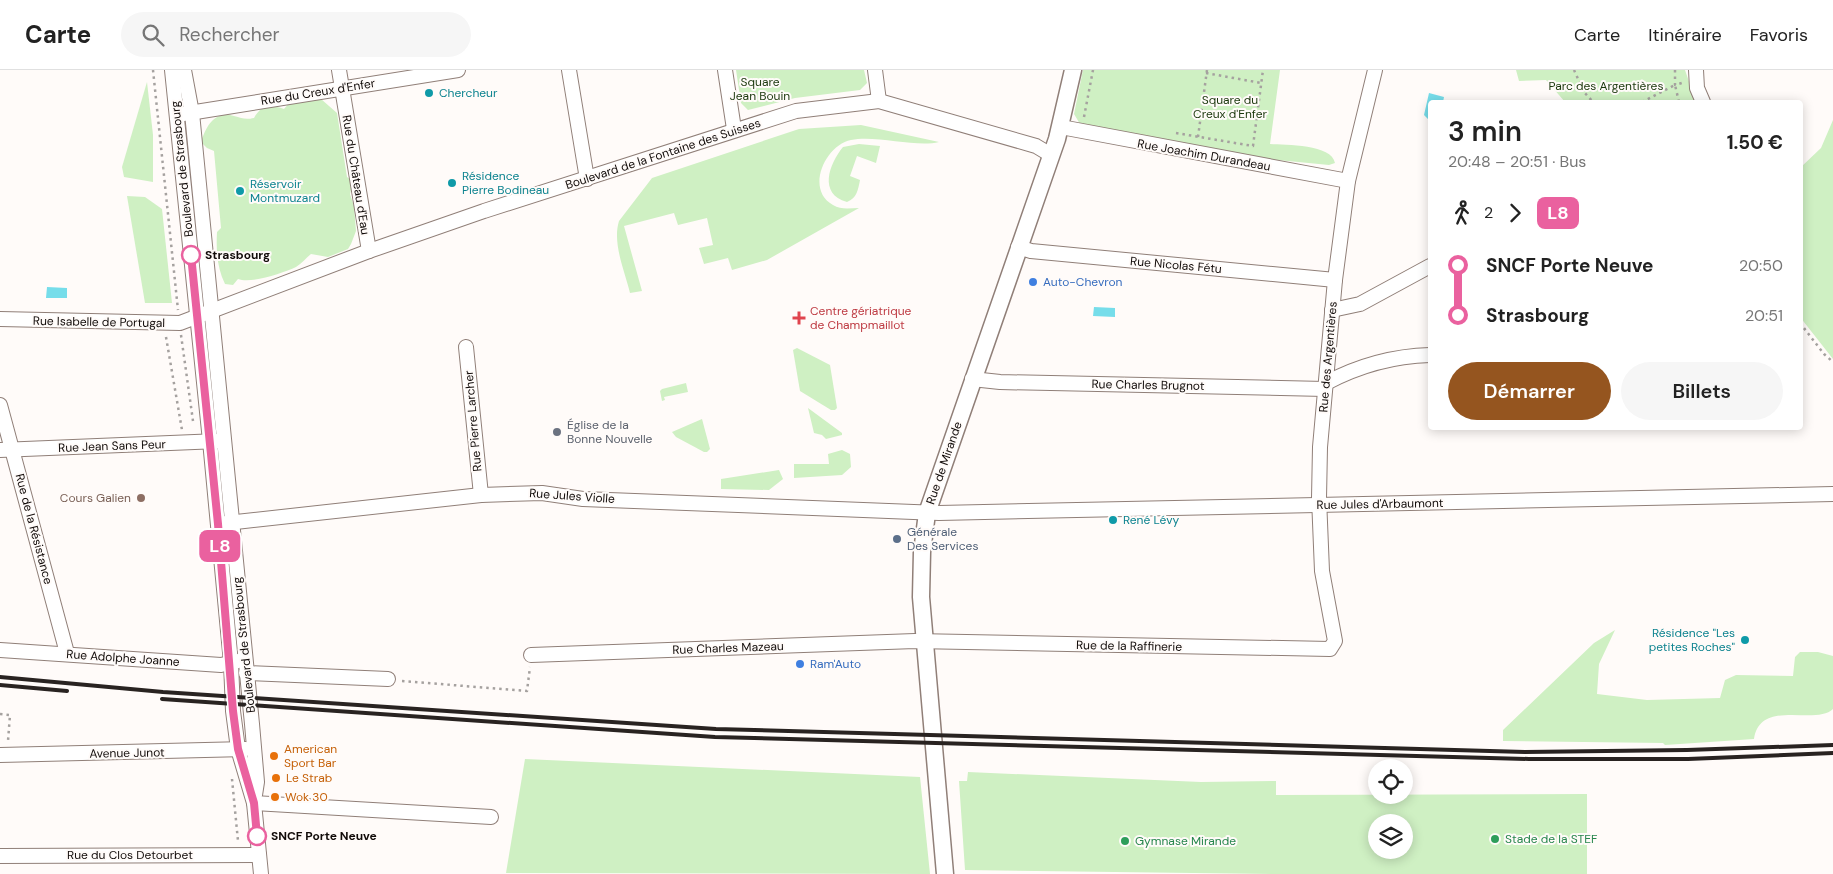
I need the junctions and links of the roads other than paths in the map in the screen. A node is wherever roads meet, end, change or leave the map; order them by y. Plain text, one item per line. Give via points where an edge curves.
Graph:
1 (172, 70) edge
2 (184, 70) edge
3 (340, 70) edge
4 (458, 70) edge
5 (570, 70) edge
6 (725, 70) edge
7 (874, 70) edge
8 (1073, 70) edge
9 (1375, 70) edge
10 (1696, 74) edge
11 (342, 88) junction
12 (1702, 100) edge
13 (879, 101) junction
14 (192, 113) junction
15 (178, 115) junction
16 (1061, 127) junction
17 (734, 130) junction
18 (1051, 155) junction
19 (587, 179) junction
20 (1348, 181) junction
21 (1018, 247) junction
22 (369, 251) junction
23 (1428, 267) edge
24 (1335, 280) junction
25 (211, 310) junction
26 (1332, 310) junction
27 (197, 315) junction
28 (0, 320) edge
29 (466, 347) dead end
30 (1428, 354) edge
31 (972, 379) junction
32 (1325, 386) junction
33 (0, 404) edge
34 (217, 441) junction
35 (6, 450) edge
36 (1833, 494) edge
37 (480, 495) junction
38 (1320, 506) junction
39 (927, 513) junction
40 (225, 524) junction
41 (924, 641) junction
42 (1332, 646) joint
43 (0, 650) edge
44 (68, 653) junction
45 (531, 655) road end
46 (241, 665) junction
47 (388, 679) road end
48 (254, 748) junction
49 (238, 749) junction
50 (3, 755) edge
51 (254, 803) junction
52 (491, 817) dead end
53 (259, 854) junction
54 (0, 856) edge
55 (261, 874) edge
56 (945, 874) edge

1 - 15 street, Boulevard de Strasbourg
2 - 14 street, Boulevard de Strasbourg
3 - 11 street, Rue du Château d'Eau
4 - 11 street, Rue du Creux d'Enfer
5 - 19 street
6 - 17 street
7 - 13 street
8 - 16 main road, Rue de Mirande
9 - 20 street, Rue des Argentières
10 - 12 street
11 - 14 street, Rue du Creux d'Enfer
11 - 22 street, Rue du Château d'Eau
13 - 17 street, Boulevard de la Fontaine des Suisses via 796,111
13 - 18 street, Boulevard de la Fontaine des Suisses via 1036,146
14 - 15 street, Rue du Creux d'Enfer
14 - 25 street, Boulevard de Strasbourg
15 - 27 street, Boulevard de Strasbourg
16 - 18 main road, Rue de Mirande
16 - 20 street, Rue Joachim Durandeau
17 - 19 street, Boulevard de la Fontaine des Suisses
18 - 21 main road, Rue de Mirande
19 - 22 street, Boulevard de la Fontaine des Suisses
20 - 24 street, Rue des Argentières
21 - 24 street, Rue Nicolas Fétu via 1031,251
21 - 31 main road, Rue de Mirande
22 - 25 street, Boulevard de la Fontaine des Suisses
23 - 26 street via 1360,304
24 - 26 street, Rue des Argentières
25 - 27 street, Boulevard de la Fontaine des Suisses
25 - 34 street, Boulevard de Strasbourg
26 - 32 street, Rue des Argentières
27 - 28 street, Rue Isabelle de Portugal via 180,323
27 - 34 street, Boulevard de Strasbourg
29 - 37 street, Rue Pierre Larcher
30 - 32 street via 1401,356 1370,365
31 - 32 street, Rue Charles Brugnot
31 - 39 main road, Rue de Mirande
32 - 38 street, Rue des Argentières
33 - 35 street, Rue de la Résistance
34 - 35 street, Rue Jean Sans Peur
34 - 40 street, Boulevard de Strasbourg
35 - 44 street, Rue de la Résistance
36 - 38 street, Rue Jules d'Arbaumont
37 - 39 street, Rue Jules Violle via 542,493 583,499
37 - 40 street, Rue Jules Violle
38 - 39 street, Rue Jules d'Arbaumont
38 - 42 street, Rue des Argentières via 1322,571 1335,641
39 - 41 main road, Rue de Mirande via 921,573
40 - 46 street, Boulevard de Strasbourg
41 - 42 street, Rue de la Raffinerie via 1325,650
41 - 45 street, Rue Charles Mazeau
41 - 56 main road, Rue de Mirande
43 - 44 street, Rue Adolphe Joanne
44 - 46 street, Rue Adolphe Joanne
46 - 47 street, Rue Adolphe Joanne
46 - 48 street, Boulevard de Strasbourg
46 - 49 street, Boulevard de Strasbourg via 233,711
48 - 49 street, Avenue Junot
48 - 51 street, Boulevard de Strasbourg via 257,782
49 - 50 street, Avenue Junot
49 - 51 street, Boulevard de Strasbourg
51 - 52 street
51 - 53 street, Boulevard de Strasbourg
53 - 54 street, Rue du Clos Detourbet
53 - 55 street, Boulevard de Strasbourg

